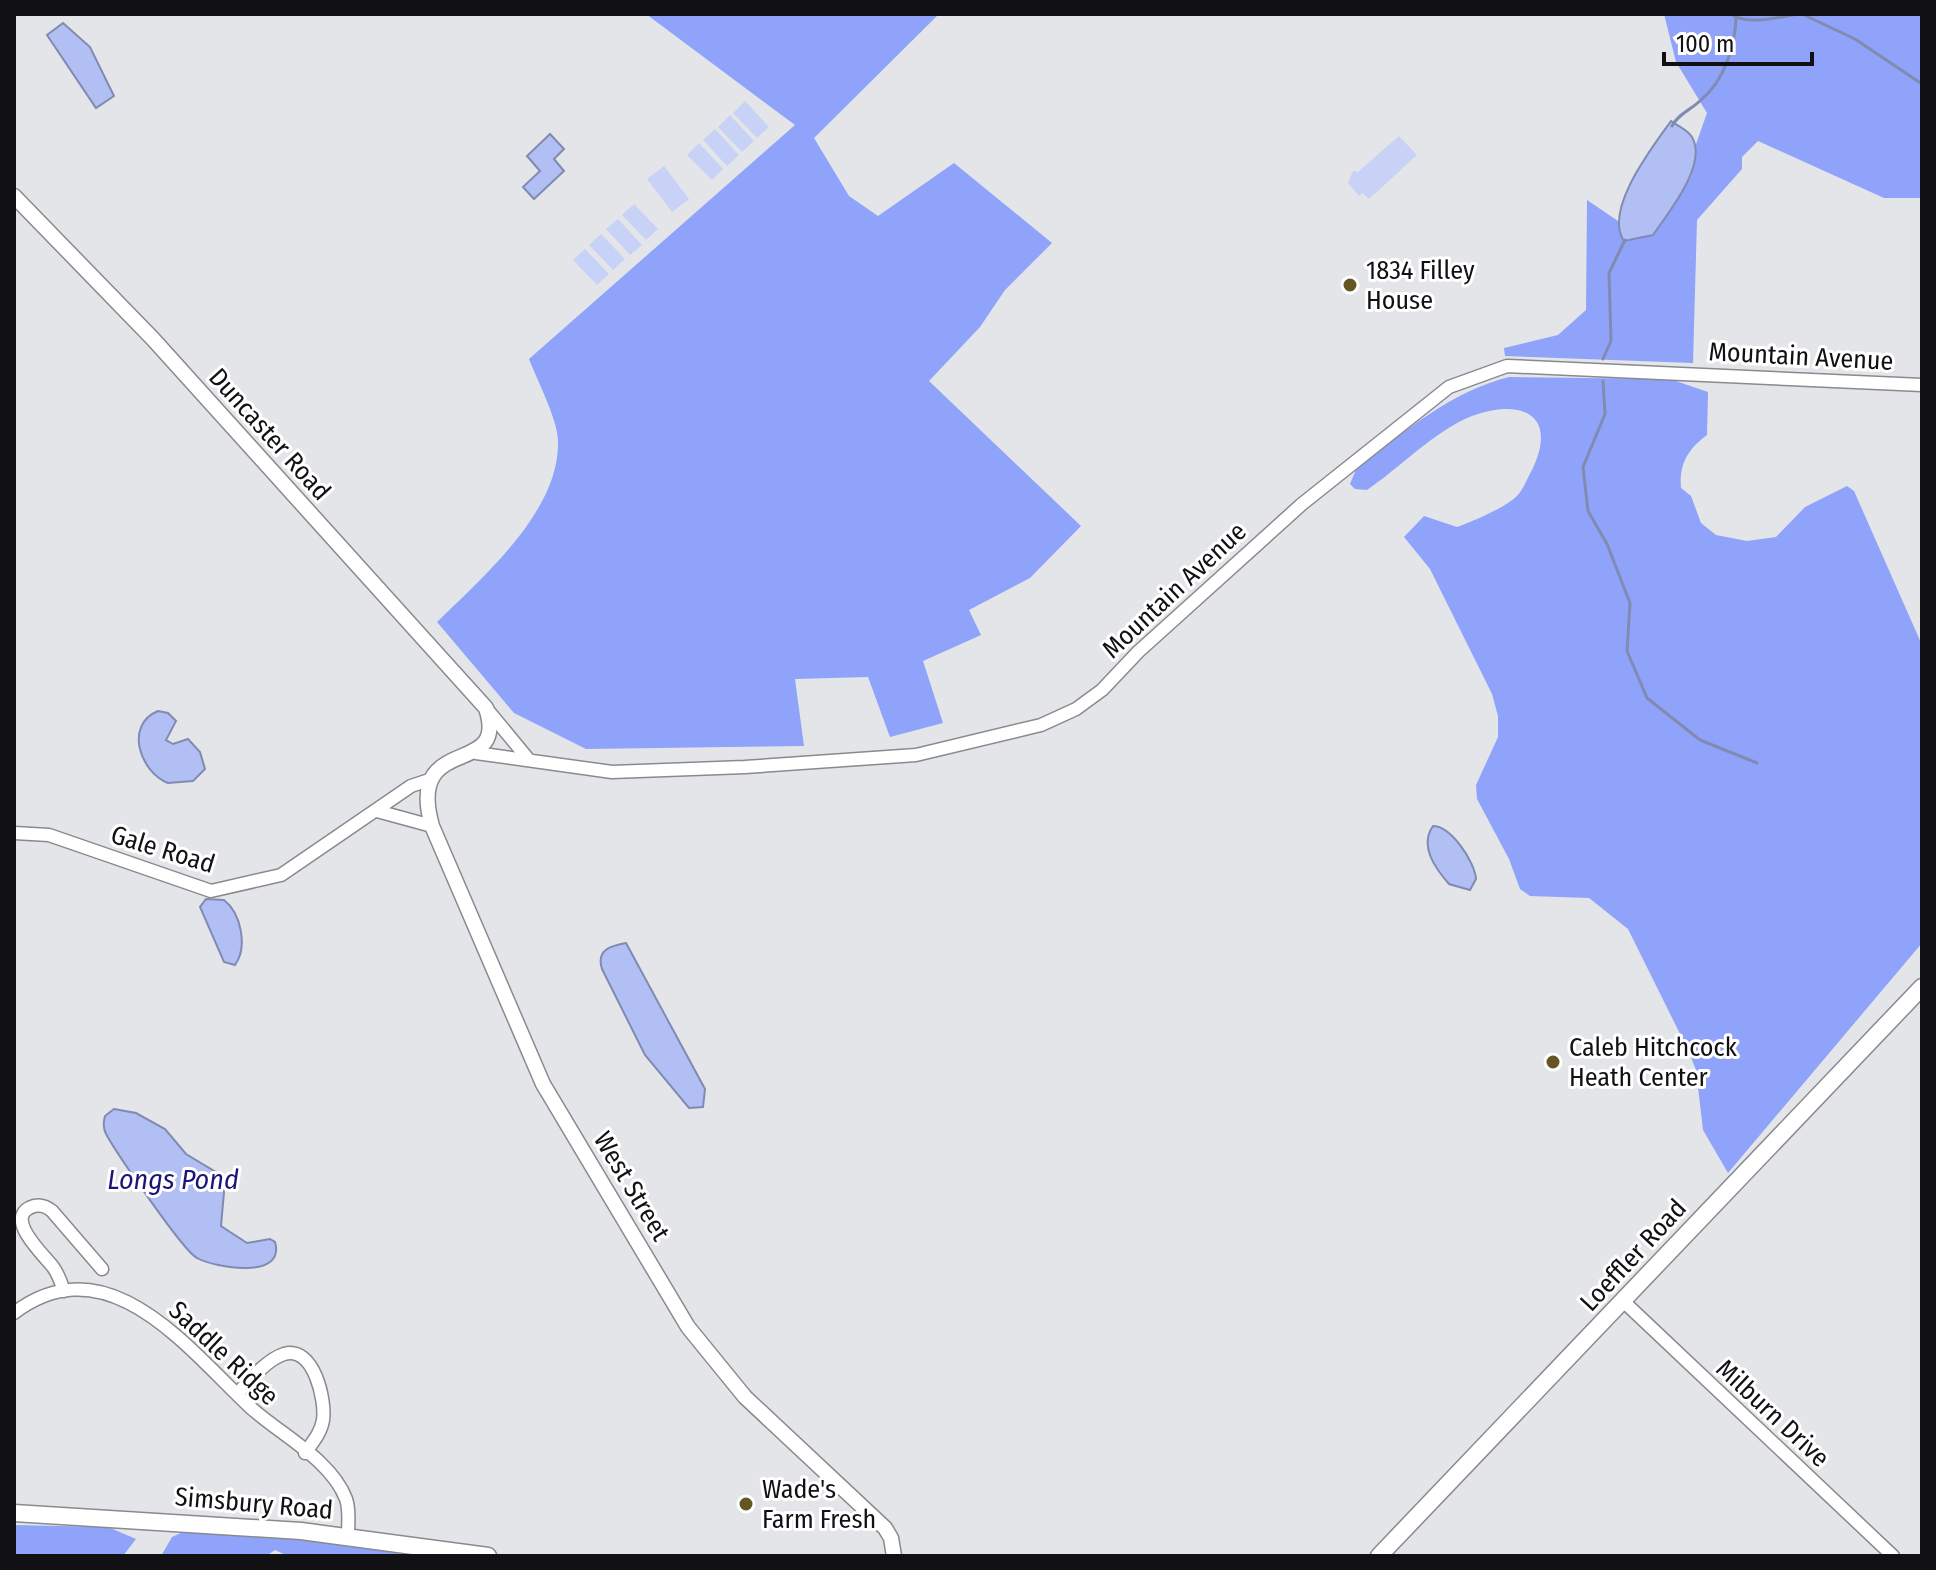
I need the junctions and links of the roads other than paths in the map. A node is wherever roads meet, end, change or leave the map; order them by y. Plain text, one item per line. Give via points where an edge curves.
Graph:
1 (14, 196) edge
2 (1922, 385) edge
3 (486, 708) junction
4 (476, 753) junction
5 (529, 760) junction
6 (429, 780) junction
7 (377, 811) junction
8 (432, 826) junction
9 (14, 833) edge
10 (1922, 987) edge
11 (102, 1269) dead end
12 (64, 1291) junction
13 (1622, 1300) junction
14 (14, 1313) edge
15 (237, 1394) junction
16 (305, 1453) junction
17 (14, 1513) edge
18 (348, 1535) junction
19 (460, 1554) edge
20 (488, 1556) edge
21 (894, 1556) edge
22 (1379, 1556) edge
23 (1893, 1556) edge

1 - 3 street, Duncaster Road via 153,339
2 - 5 street, Mountain Avenue via 1507,366 1449,387 1302,504 1102,690 1041,725 916,755 745,767 612,772
3 - 4 street via 490,726
3 - 5 street, Duncaster Road
4 - 5 street, Mountain Avenue
4 - 6 street, Mountain Avenue via 440,766
6 - 7 street, Gale Road via 411,786
6 - 8 street, West Street via 424,800
7 - 8 street
7 - 9 street, Gale Road via 281,875 211,891 49,835
8 - 21 street, West Street via 543,1084 688,1327 745,1397 885,1528
10 - 13 main road, Loeffler Road
11 - 12 street via 52,1211 42,1205 30,1207 22,1228
12 - 14 street, Saddle Ridge
12 - 15 street, Saddle Ridge via 114,1297 153,1316 178,1333
13 - 22 main road, Loeffler Road
13 - 23 street, Milburn Drive
15 - 16 street, Saddle Ridge
15 - 16 street via 282,1355 304,1360 316,1378 323,1414
16 - 18 street, Saddle Ridge via 339,1485 347,1503
17 - 18 main road, Simsbury Road
18 - 19 main road, Simsbury Road
19 - 20 main road, Simsbury Road

